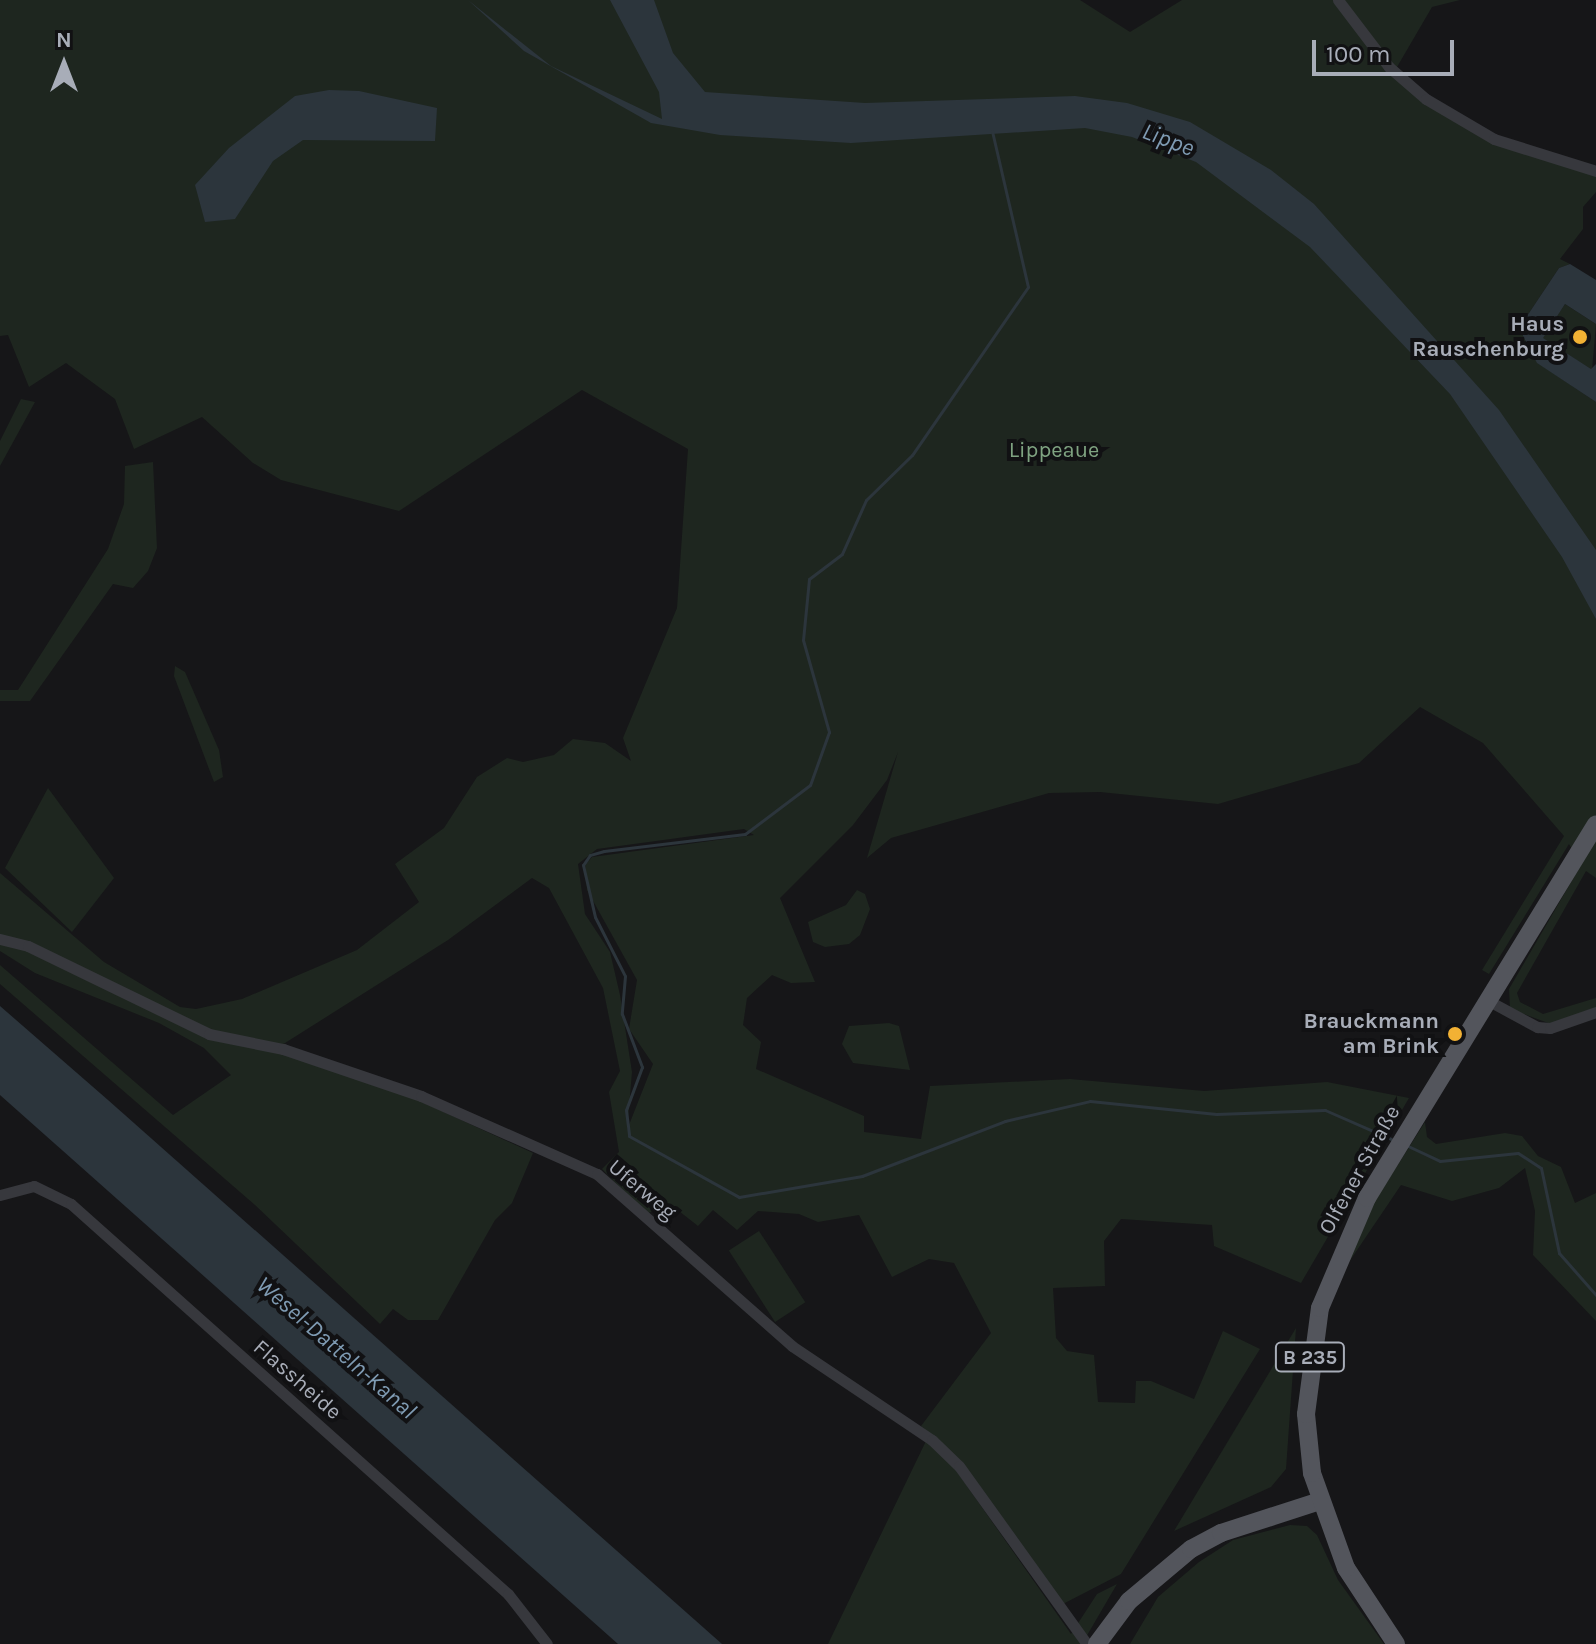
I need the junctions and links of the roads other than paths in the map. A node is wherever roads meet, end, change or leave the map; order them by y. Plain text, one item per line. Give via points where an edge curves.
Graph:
1 (1338, 0) edge
2 (1596, 171) edge
3 (1596, 825) edge
4 (0, 939) edge
5 (1489, 1001) junction
6 (1596, 1012) edge
7 (0, 1195) edge
8 (1320, 1501) junction
9 (547, 1644) edge
10 (1087, 1644) edge
11 (1097, 1644) edge
12 (1396, 1644) edge

1 - 2 street via 1389,67 1426,99 1494,139
3 - 5 main road, Olfener Straße / B 235
4 - 10 street, Uferweg via 28,946 209,1034 283,1049 421,1096 597,1174 792,1346 959,1466
5 - 6 street via 1537,1027 1550,1028
5 - 8 main road, Olfener Straße / B 235 via 1367,1198 1320,1308 1306,1414
7 - 9 street, Flassheide via 34,1186 71,1204 508,1594
8 - 11 main road via 1221,1533 1191,1549 1138,1592
8 - 12 main road, Olfener Straße via 1346,1568

